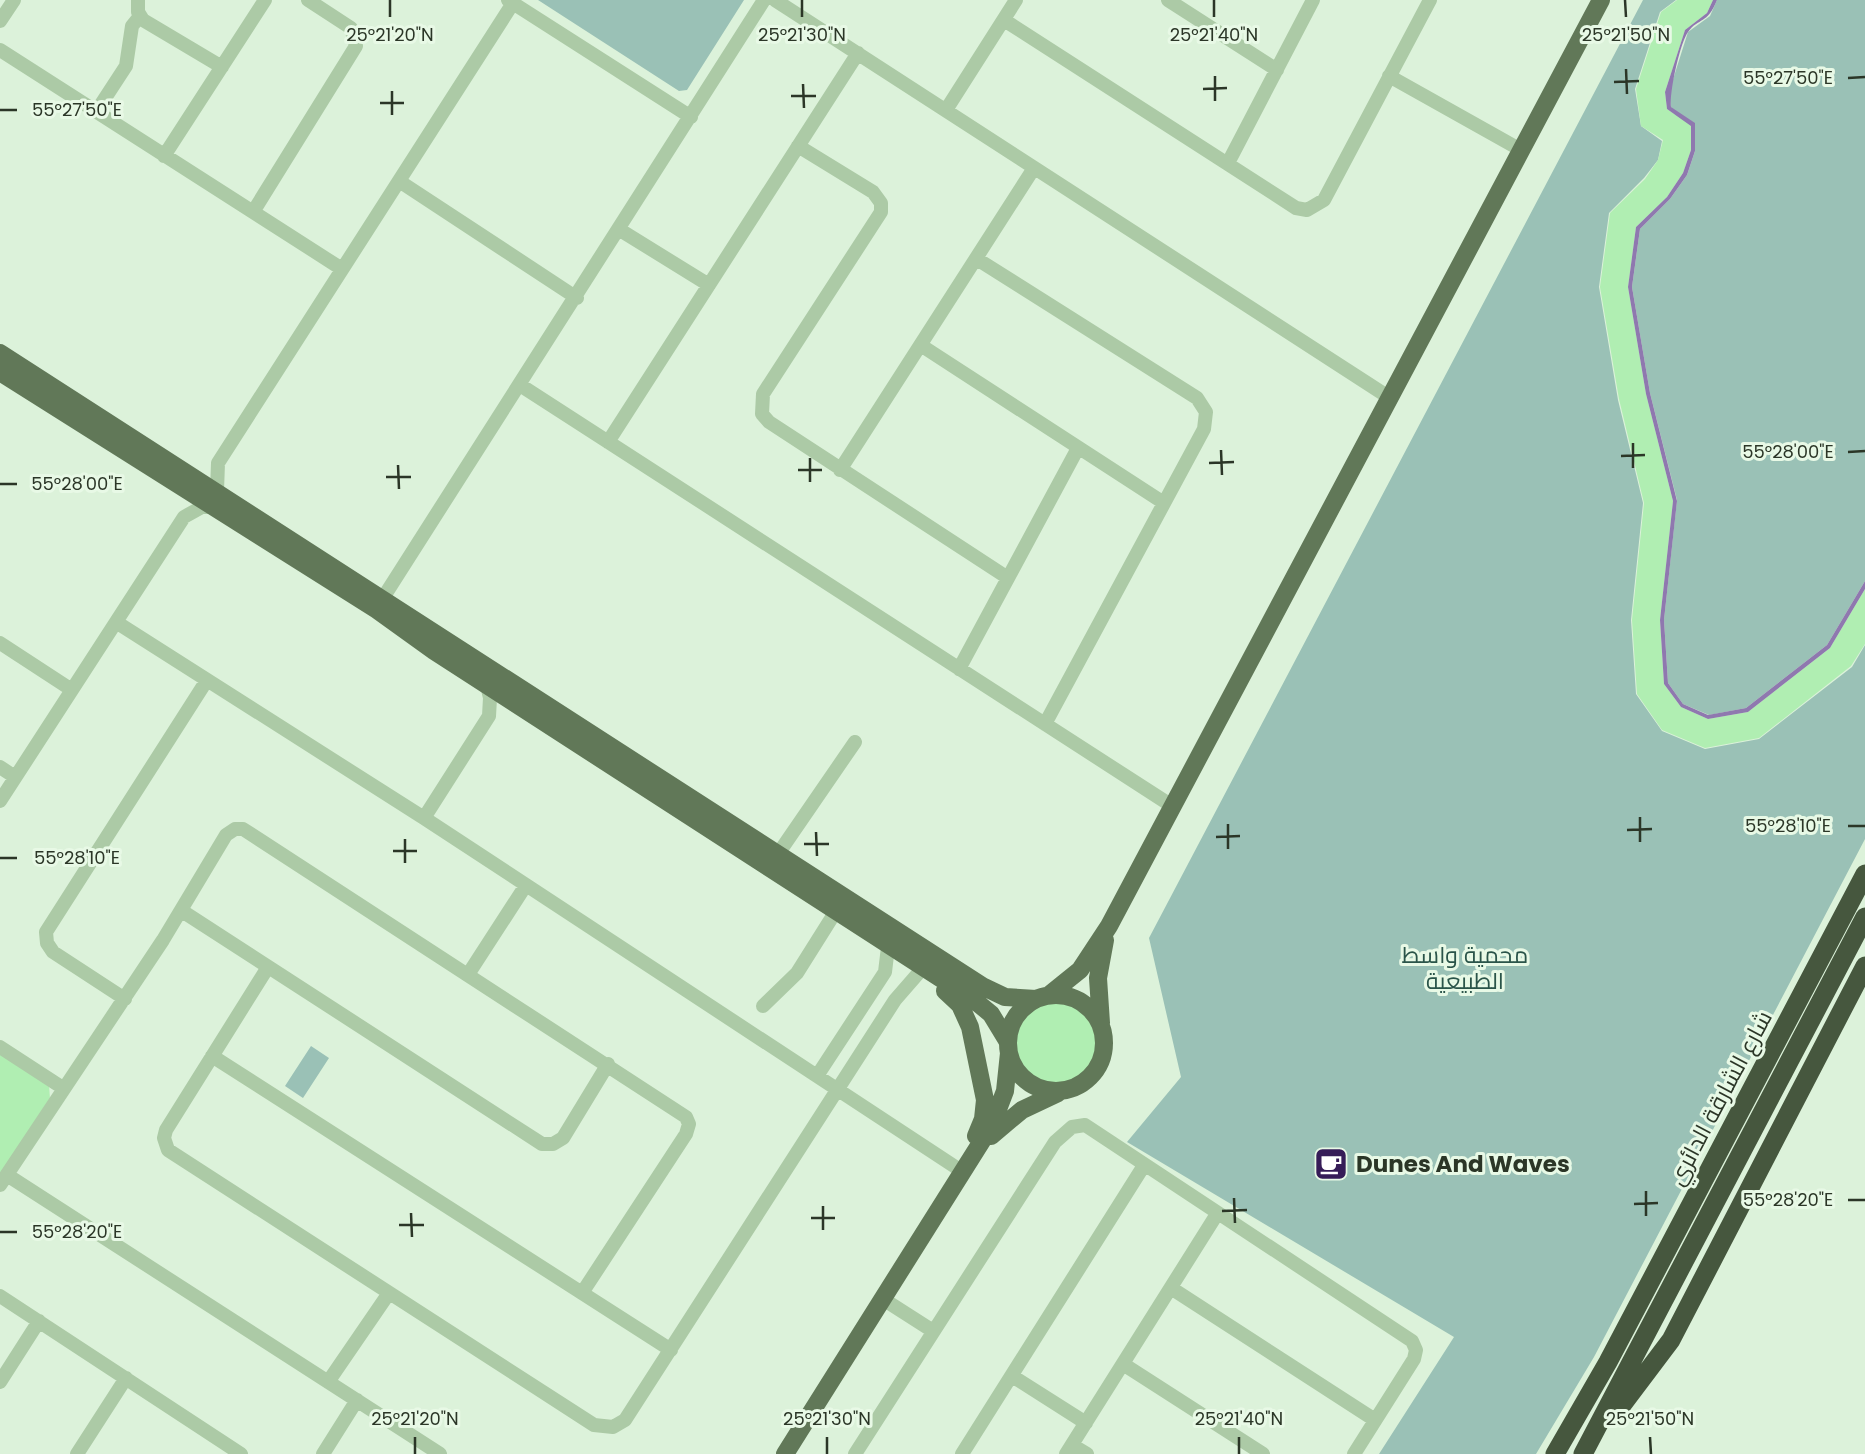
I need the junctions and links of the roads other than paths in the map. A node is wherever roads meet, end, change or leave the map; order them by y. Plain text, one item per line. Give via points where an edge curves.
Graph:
1 (14, 0) edge
2 (138, 0) edge
3 (265, 0) edge
4 (308, 0) edge
5 (764, 0) edge
6 (775, 0) edge
7 (1016, 0) edge
8 (1168, 0) edge
9 (1313, 0) edge
10 (1430, 0) edge
11 (1601, 0) edge
12 (511, 2) edge
13 (140, 16) junction
14 (1003, 20) junction
15 (0, 21) edge
16 (0, 50) edge
17 (858, 53) junction
18 (222, 66) junction
19 (1277, 70) junction
20 (1390, 76) junction
21 (946, 110) junction
22 (96, 112) junction
23 (691, 117) junction
24 (798, 146) junction
25 (1521, 150) junction
26 (164, 156) junction
27 (1228, 163) junction
28 (1034, 168) junction
29 (399, 181) junction
30 (253, 212) junction
31 (620, 230) junction
32 (977, 259) junction
33 (342, 269) junction
34 (709, 285) junction
35 (577, 298) junction
36 (922, 346) junction
37 (0, 353) edge
38 (0, 372) edge
39 (520, 385) junction
40 (1390, 398) junction
41 (608, 442) junction
42 (1078, 447) junction
43 (218, 463) junction
44 (840, 470) junction
45 (187, 480) junction
46 (217, 499) junction
47 (1164, 503) junction
48 (184, 517) junction
49 (1008, 578) junction
50 (383, 598) junction
51 (116, 622) junction
52 (0, 643) edge
53 (959, 669) junction
54 (206, 680) junction
55 (487, 685) junction
56 (72, 690) junction
57 (516, 704) junction
58 (489, 716) junction
59 (1045, 724) junction
60 (855, 743) dead end
61 (0, 767) edge
62 (15, 777) junction
63 (0, 801) edge
64 (1172, 806) junction
65 (424, 818) junction
66 (778, 854) junction
67 (1865, 874) edge
68 (786, 878) junction
69 (526, 885) junction
70 (837, 892) junction
71 (182, 911) junction
72 (836, 911) junction
73 (1865, 918) edge
74 (1109, 926) junction
75 (888, 947) junction
76 (1865, 966) edge
77 (268, 967) junction
78 (925, 971) junction
79 (469, 973) junction
80 (1043, 997) junction
81 (125, 999) junction
82 (763, 1006) dead end
83 (1101, 1026) junction
84 (0, 1047) edge
85 (1008, 1047) junction
86 (212, 1056) junction
87 (828, 1059) junction
88 (608, 1064) junction
89 (849, 1073) junction
90 (817, 1076) junction
91 (63, 1088) junction
92 (838, 1091) junction
93 (1063, 1091) junction
94 (976, 1151) junction
95 (1143, 1167) junction
96 (964, 1171) junction
97 (3, 1180) edge
98 (1217, 1214) junction
99 (1171, 1288) junction
100 (389, 1293) junction
101 (582, 1293) junction
102 (0, 1296) edge
103 (883, 1299) junction
104 (39, 1321) junction
105 (933, 1331) junction
106 (671, 1350) junction
107 (1123, 1364) junction
108 (1012, 1376) junction
109 (126, 1378) junction
110 (0, 1382) edge
111 (328, 1382) junction
112 (357, 1401) junction
113 (1375, 1420) junction
114 (1086, 1423) junction
115 (1596, 1429) junction
116 (1069, 1449) edge
117 (1256, 1452) edge
118 (77, 1454) edge
119 (241, 1454) edge
120 (323, 1454) edge
121 (440, 1454) edge
122 (785, 1454) edge
123 (855, 1454) edge
124 (962, 1454) edge
125 (1087, 1454) edge
126 (1354, 1454) edge
127 (1555, 1454) edge
128 (1583, 1454) edge

1 - 15 street
2 - 13 street
3 - 18 street
4 - 30 street via 351,28 356,46
5 - 23 street
6 - 17 street
7 - 14 street
8 - 19 street
9 - 19 street
10 - 20 street
11 - 25 main road
12 - 23 street
12 - 29 street
13 - 18 street
13 - 22 street via 133,24 126,66
14 - 21 street
14 - 27 street
16 - 22 street
17 - 21 street
17 - 24 street
18 - 26 street
19 - 27 street
20 - 25 street
20 - 27 street via 1324,200 1316,207 1296,208
21 - 28 street
22 - 26 street
23 - 31 street
24 - 34 street
24 - 44 street via 873,192 881,203 879,216 760,404 769,422
25 - 40 main road
26 - 30 street
28 - 32 street
28 - 40 street
29 - 33 street
29 - 35 street
30 - 33 street
31 - 34 street
31 - 35 street
32 - 36 street
32 - 47 street via 1201,402 1206,424
33 - 43 street
34 - 41 street
35 - 39 street
36 - 42 street
36 - 44 street
37 - 45 main road
38 - 45 main road
39 - 41 street
39 - 50 street
40 - 64 main road
41 - 53 street
42 - 47 street
42 - 49 street
43 - 45 street
43 - 46 street
44 - 49 street
45 - 46 main road
45 - 48 street
46 - 48 street
46 - 50 main road
46 - 55 main road
47 - 59 street
48 - 51 street
49 - 53 street
50 - 66 main road
51 - 54 street
51 - 56 street
52 - 56 street
53 - 59 street
54 - 65 street
54 - 81 street via 46,932 53,952
55 - 57 main road
55 - 58 street
56 - 62 street
57 - 58 street
57 - 68 main road
58 - 65 street
59 - 64 street
60 - 66 street
61 - 62 street
62 - 63 street
64 - 74 main road
65 - 69 street
66 - 70 main road
67 - 127 highway, شارع الشارقة الدائري
68 - 70 main road via 830,898
68 - 72 main road
69 - 79 street
69 - 90 street
70 - 80 main road via 991,991 1005,997
71 - 77 street
71 - 79 street via 226,835 243,829
71 - 81 street
72 - 75 main road
72 - 82 street via 797,973
73 - 115 highway, شارع الشارقة الدائري
74 - 80 main road via 1080,970
74 - 83 main road via 1099,969
75 - 78 main road
75 - 87 street via 885,972
76 - 115 highway via 1671,1340 1617,1412
77 - 86 street
77 - 88 street via 542,1144 563,1138
78 - 85 main road via 986,1009
78 - 89 street via 895,1000
78 - 96 main road via 957,1000 965,1014 984,1093 983,1119
79 - 88 street
80 - 83 main road via 1075,998 1095,1014
80 - 85 main road via 1016,1016
81 - 91 street
83 - 93 main road via 1104,1043 1098,1066 1081,1084
84 - 91 street
85 - 93 main road via 1028,1083
85 - 94 main road via 1000,1109
86 - 100 street via 166,1130 168,1150
86 - 101 street
87 - 89 street
87 - 90 street
88 - 101 street via 683,1115 689,1128
89 - 92 street
90 - 92 street
91 - 97 street
92 - 96 street
92 - 106 street
93 - 94 main road via 1022,1110
94 - 96 main road
95 - 98 street
95 - 105 street via 1085,1125 1064,1132
95 - 108 street
96 - 103 main road
97 - 111 street
98 - 99 street
98 - 113 street via 1412,1341 1414,1359
99 - 107 street
99 - 113 street
100 - 106 street via 600,1428 625,1420
100 - 111 street
101 - 106 street
102 - 104 street
103 - 105 street
103 - 122 main road
104 - 109 street
104 - 110 street
105 - 123 street
107 - 114 street
107 - 117 street
108 - 114 street
108 - 124 street
109 - 118 street
109 - 119 street
111 - 112 street
112 - 120 street
112 - 121 street
113 - 126 street
114 - 116 street
115 - 128 highway, شارع الشارقة الدائري
116 - 125 street

